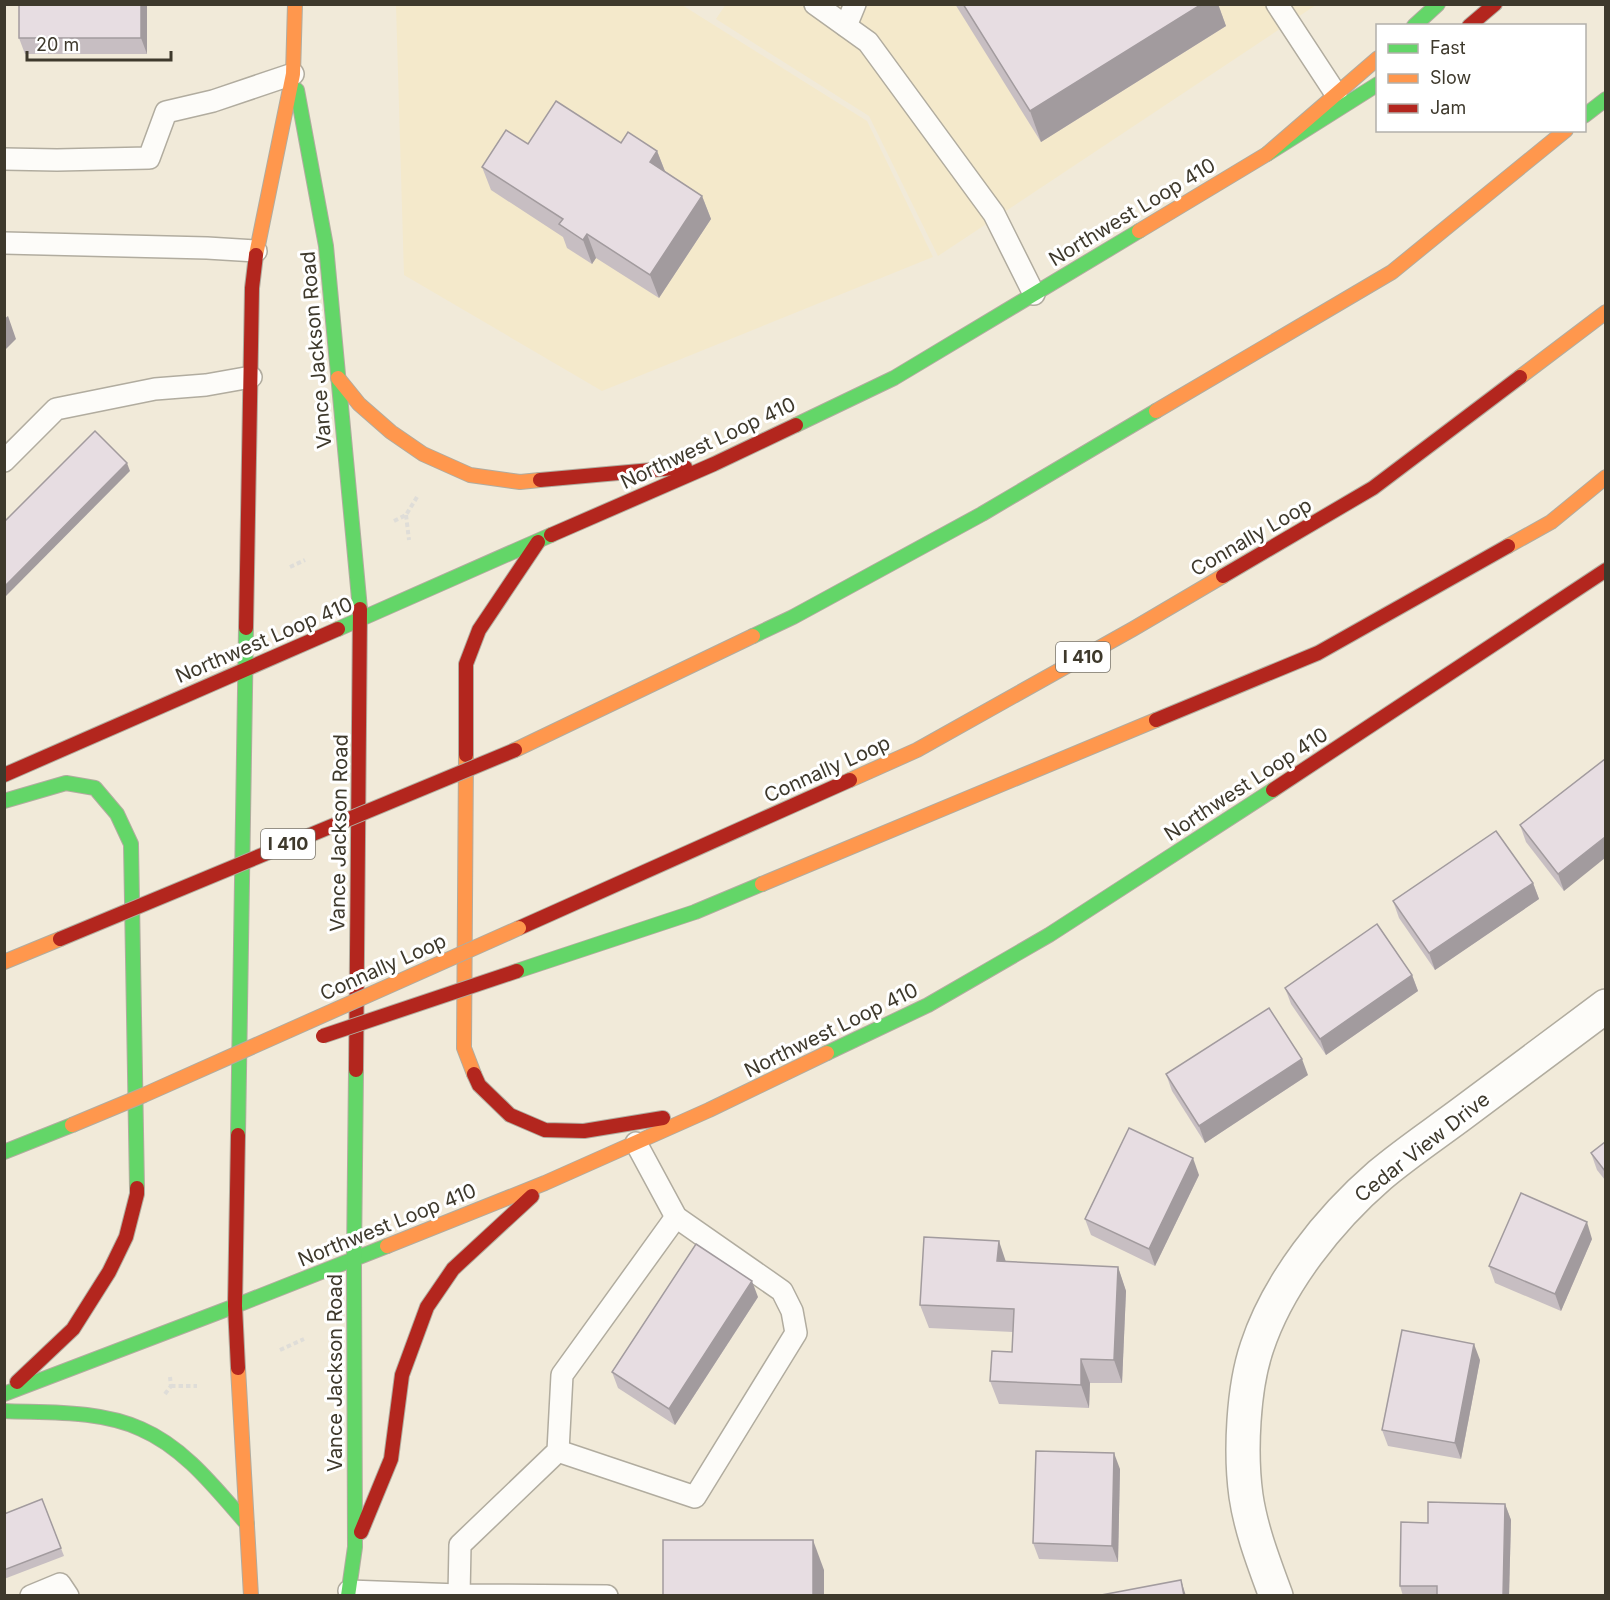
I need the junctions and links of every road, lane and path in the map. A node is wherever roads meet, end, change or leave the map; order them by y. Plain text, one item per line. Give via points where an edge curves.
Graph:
1 (295, 4) edge
2 (815, 4) edge
3 (855, 4) edge
4 (1277, 4) edge
5 (1438, 4) edge
6 (1495, 4) edge
7 (1416, 24) edge
8 (1471, 24) edge
9 (846, 26) junction
10 (1376, 58) edge
11 (294, 74) junction
12 (1376, 85) edge
13 (1336, 94) junction
14 (1605, 99) edge
15 (1586, 114) edge
16 (1564, 132) edge
17 (1267, 154) junction
18 (4, 159) edge
19 (4, 243) edge
20 (256, 251) junction
21 (1034, 294) junction
22 (1605, 312) edge
23 (251, 377) junction
24 (338, 378) junction
25 (4, 461) edge
26 (714, 464) junction
27 (1605, 477) edge
28 (420, 491) dead end
29 (409, 540) dead end
30 (538, 542) junction
31 (305, 560) dead end
32 (284, 570) dead end
33 (1605, 570) edge
34 (361, 619) junction
35 (246, 669) junction
36 (6, 769) edge
37 (4, 801) edge
38 (4, 962) edge
39 (1605, 1006) edge
40 (314, 1039) dead end
41 (269, 1054) dead end
42 (144, 1095) junction
43 (709, 1110) junction
44 (636, 1143) junction
45 (4, 1152) edge
46 (545, 1183) junction
47 (676, 1217) junction
48 (354, 1259) junction
49 (235, 1306) junction
50 (304, 1339) dead end
51 (279, 1350) dead end
52 (171, 1386) dead end
53 (200, 1386) dead end
54 (4, 1394) edge
55 (4, 1411) edge
56 (558, 1451) junction
57 (247, 1524) junction
58 (355, 1547) junction
59 (348, 1593) edge
60 (459, 1595) edge
61 (31, 1596) edge
62 (68, 1596) edge
63 (250, 1596) edge
64 (607, 1596) edge
65 (1276, 1596) edge

1 - 11 main road, Vance Jackson Road
2 - 9 lane
3 - 9 lane
4 - 13 lane
5 - 7 main road
6 - 8 main road
9 - 21 lane via 868,42 994,214
10 - 13 main road, Northwest Loop 410
11 - 18 lane via 166,112 149,158
11 - 20 main road, Vance Jackson Road
11 - 24 main road, Vance Jackson Road via 326,246
12 - 17 main road
13 - 17 main road, Northwest Loop 410
14 - 15 main road
16 - 38 main road, I 410, bridge via 1392,272 982,514 792,617 515,750
17 - 21 main road, Northwest Loop 410
19 - 20 lane
20 - 23 main road, Vance Jackson Road
21 - 26 main road, Northwest Loop 410 via 894,378
22 - 42 main road, Connally Loop / I 410, bridge via 1373,488 917,750
23 - 25 lane via 155,389 56,409
23 - 35 main road, Vance Jackson Road
24 - 26 main road via 359,404 391,432 423,454 470,475 520,482
24 - 34 main road, Vance Jackson Road
26 - 30 main road, Northwest Loop 410
27 - 40 main road, bridge via 1551,522 1318,653 695,912
28 - 29 path via 406,515
30 - 34 main road, Northwest Loop 410
30 - 43 main road via 479,630 466,664 464,1048 479,1085 510,1114 545,1130 584,1131
31 - 32 path
33 - 43 main road, Northwest Loop 410 via 1049,935 928,1005
34 - 35 main road, Northwest Loop 410
34 - 48 main road, Vance Jackson Road
35 - 36 main road, Northwest Loop 410
35 - 49 main road, Vance Jackson Road
37 - 54 main road via 66,783 95,788 117,814 131,844 137,1194 126,1237 73,1329
39 - 65 street, Cedar View Drive via 1380,1175 1339,1215 1303,1259 1277,1301 1257,1347 1245,1399 1243,1450 1246,1495 1259,1550
41 - 42 main road, bridge
42 - 45 main road, Connally Loop / I 410, bridge
43 - 44 main road, Northwest Loop 410
44 - 46 main road, Northwest Loop 410
44 - 47 lane
46 - 48 main road, Northwest Loop 410
46 - 58 main road via 453,1269 427,1307 402,1375 391,1459
47 - 56 lane via 562,1375
47 - 56 lane via 782,1291 792,1311 796,1333 694,1497
48 - 49 main road, Northwest Loop 410
48 - 58 main road, Vance Jackson Road
49 - 54 main road, Northwest Loop 410
49 - 57 main road, Vance Jackson Road
50 - 51 path
52 - 53 path
55 - 57 main road via 83,1415 142,1429 168,1444 207,1478
56 - 60 lane via 460,1545
57 - 63 main road, Vance Jackson Road
58 - 59 main road, Vance Jackson Road
59 - 60 lane
60 - 64 lane
61 - 62 lane via 60,1584

